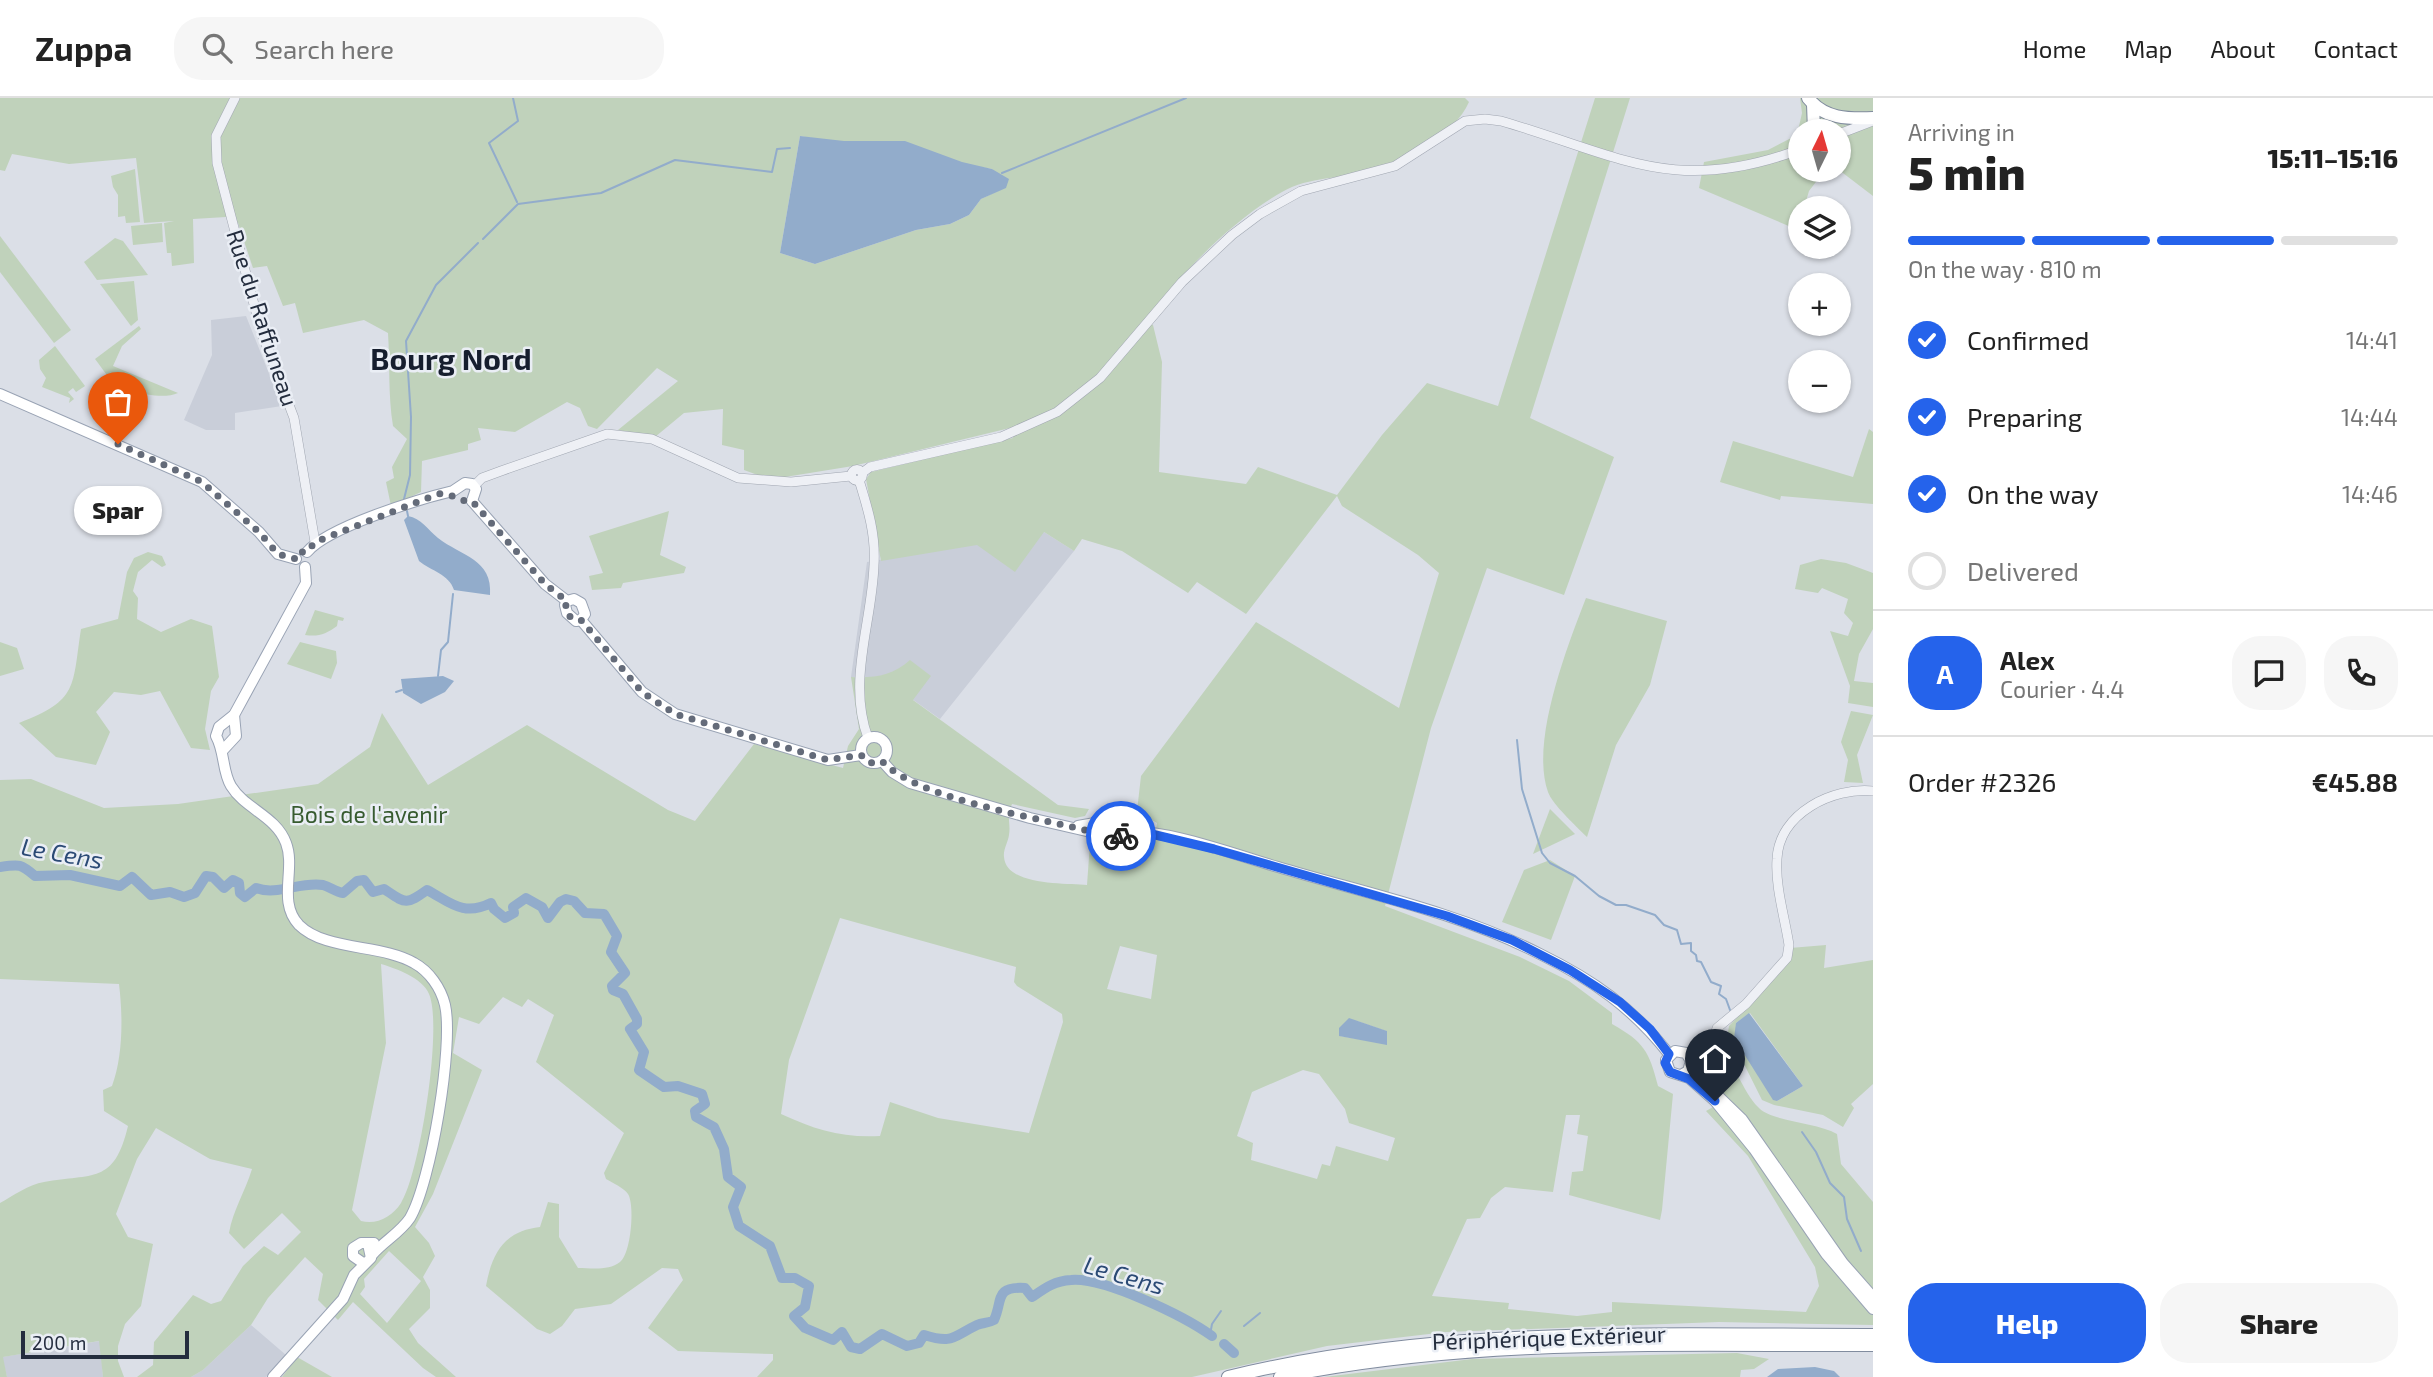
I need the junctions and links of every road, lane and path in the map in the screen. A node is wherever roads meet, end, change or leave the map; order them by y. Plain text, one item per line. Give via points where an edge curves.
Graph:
1 (235, 98) edge
2 (1810, 101) edge
3 (1813, 119) edge
4 (1873, 119) edge
5 (1852, 128) edge
6 (1788, 153) edge
7 (0, 394) edge
8 (857, 476) junction
9 (474, 486) junction
10 (459, 492) junction
11 (472, 501) junction
12 (315, 542) junction
13 (300, 563) junction
14 (231, 722) junction
15 (868, 738) junction
16 (224, 746) junction
17 (861, 755) junction
18 (882, 761) junction
19 (1873, 792) edge
20 (1122, 820) junction
21 (1099, 821) junction
22 (1064, 827) junction
23 (1123, 833) junction
24 (1151, 833) junction
25 (1099, 835) junction
26 (1669, 1054) junction
27 (1687, 1064) junction
28 (370, 1250) junction
29 (359, 1261) junction
30 (1873, 1297) edge
31 (1873, 1309) edge
32 (1873, 1335) edge
33 (1866, 1345) edge
34 (273, 1377) edge
35 (1228, 1377) edge
36 (1280, 1377) edge

1 - 12 street, Rue du Raffuneau via 216,136 216,163 261,331 293,414
2 - 3 highway
2 - 4 highway via 1835,117
4 - 5 street
6 - 8 street via 1743,167 1676,171 1632,163 1485,118 1465,121 1395,166 1301,191 1260,214 1182,282 1100,378 1057,412 1001,437 870,467
7 - 13 main road via 202,482 278,554
8 - 9 street via 791,482 738,478 652,439 607,434 492,474
8 - 15 street via 874,544 859,683
9 - 10 main road via 468,483
9 - 11 main road
10 - 11 main road via 466,502
10 - 12 main road via 406,505
11 - 17 main road via 545,584 567,601 581,603 585,614 581,620 642,692 675,714 828,760
12 - 13 main road via 307,552 299,552
13 - 14 main road via 306,583
14 - 16 main road via 235,738
14 - 16 main road via 216,732
15 - 17 main road via 862,743
15 - 18 main road via 885,743
16 - 28 main road via 232,787 275,825 287,844 292,915 308,932 415,963 431,976 444,1000 446,1035 431,1159 410,1218 402,1229
17 - 18 main road via 870,763
18 - 22 main road via 910,783
19 - 27 street via 1848,791 1819,801 1788,830 1777,858 1787,958
20 - 21 main road via 1110,815
20 - 23 main road
20 - 24 main road
21 - 22 main road
21 - 25 main road
22 - 25 main road
23 - 24 main road
23 - 25 main road via 1113,841
24 - 26 main road via 1447,916 1512,940 1620,1002
26 - 27 main road via 1675,1051
26 - 27 main road via 1667,1070
27 - 30 main road via 1742,1119 1843,1263
27 - 31 main road via 1693,1081 1730,1120 1826,1254
28 - 29 main road via 370,1260
28 - 29 main road via 355,1245 352,1253
29 - 34 main road via 343,1299
32 - 35 highway, Périphérique Extérieur via 1497,1337 1350,1353
33 - 36 highway via 1656,1343 1520,1348 1384,1359

